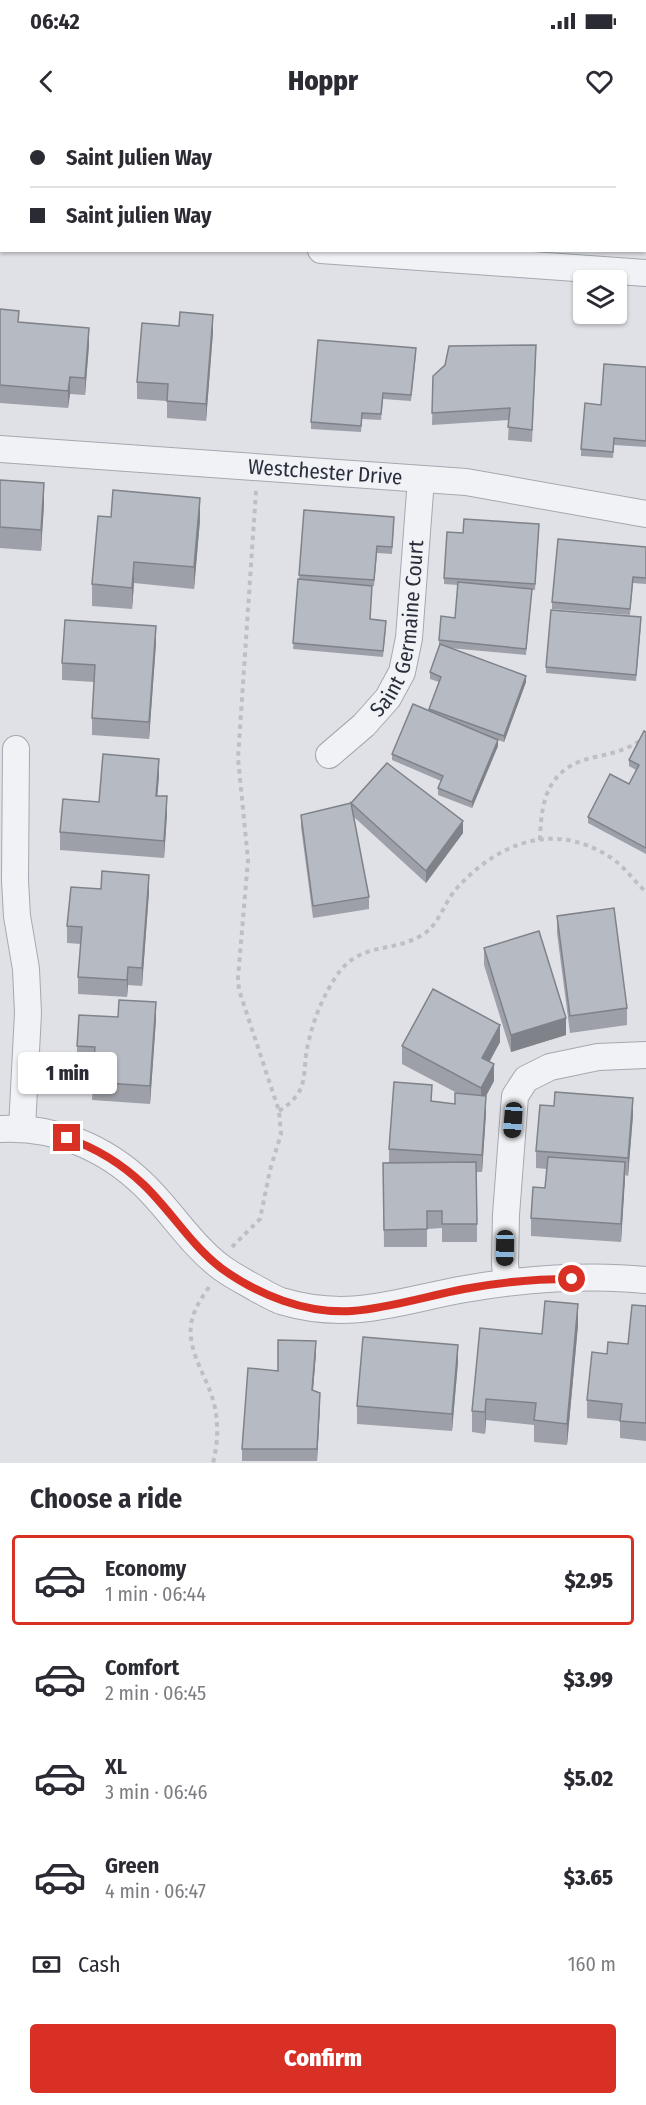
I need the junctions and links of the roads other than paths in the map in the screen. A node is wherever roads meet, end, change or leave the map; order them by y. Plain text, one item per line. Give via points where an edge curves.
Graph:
1 (349, 252) edge
2 (646, 273) edge
3 (0, 448) edge
4 (421, 479) junction
5 (646, 514) edge
6 (16, 749) dead end
7 (328, 755) dead end
8 (646, 1055) edge
9 (11, 1128) edge
10 (646, 1280) edge
11 (507, 1282) junction

1 - 2 street
3 - 4 street, Westchester Drive
4 - 5 street, Westchester Drive via 466,482
4 - 7 street, Saint Germaine Court via 409,638 402,672 388,698 364,725
6 - 9 street via 15,881 28,1013
8 - 11 street via 598,1057 550,1067 526,1079 515,1096 506,1215
9 - 11 street via 50,1132 110,1157 143,1185 198,1246 230,1273 279,1300 315,1309 351,1311
10 - 11 street

